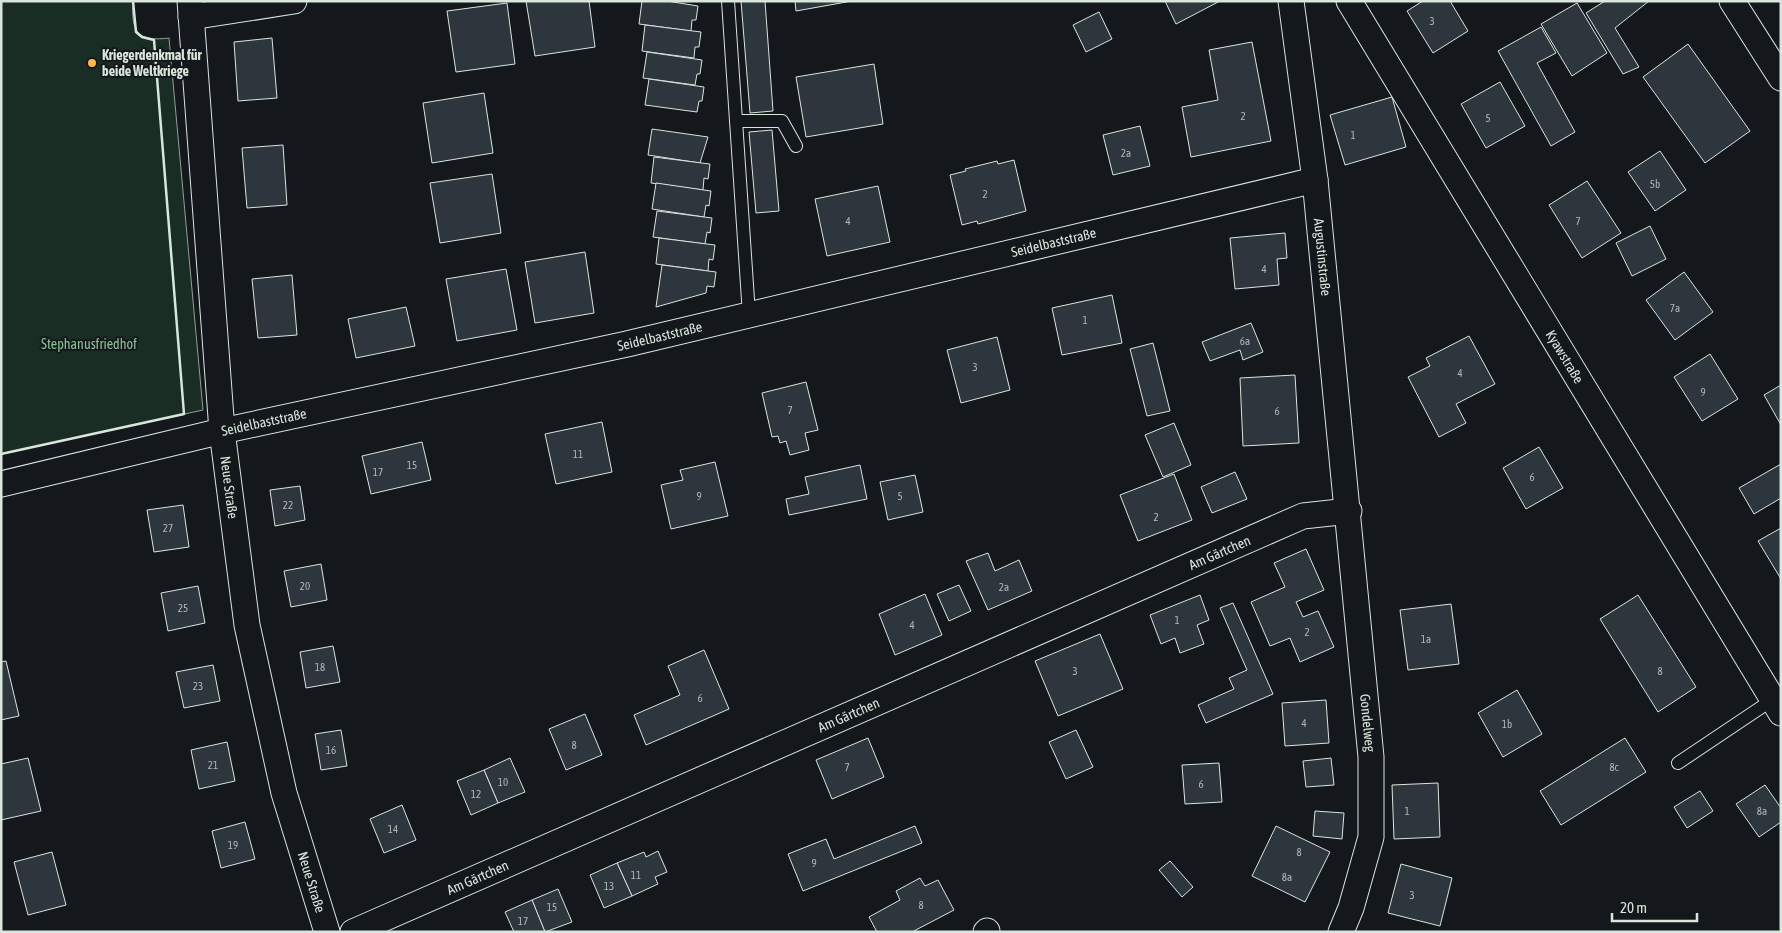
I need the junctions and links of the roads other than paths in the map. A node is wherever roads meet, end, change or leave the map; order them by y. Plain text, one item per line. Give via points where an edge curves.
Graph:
1 (294, 1) edge
2 (728, 1) edge
3 (1292, 1) edge
4 (1349, 1) edge
5 (1732, 1) edge
6 (191, 9) edge
7 (1781, 78) edge
8 (736, 121) junction
9 (796, 146) dead end
10 (1315, 180) junction
11 (749, 315) junction
12 (222, 431) junction
13 (1, 484) edge
14 (1349, 511) junction
15 (1777, 707) edge
16 (1678, 763) dead end
17 (327, 932) edge
18 (353, 932) edge
19 (1341, 932) edge

1 - 6 street
2 - 8 lane
3 - 10 street, Augustinstraße
4 - 15 street, Kyawstraße
5 - 7 street
6 - 12 street, Neue Straße
8 - 9 lane via 782,120
8 - 11 lane
10 - 11 street, Seidelbaststraße
10 - 14 street, Augustinstraße
11 - 12 street, Seidelbaststraße
12 - 13 street, Seidelbaststraße
12 - 17 street, Neue Straße via 246,625 284,793
14 - 18 street, Am Gärtchen via 1303,516
14 - 19 street, Gondelweg via 1371,757 1372,837
15 - 16 lane

